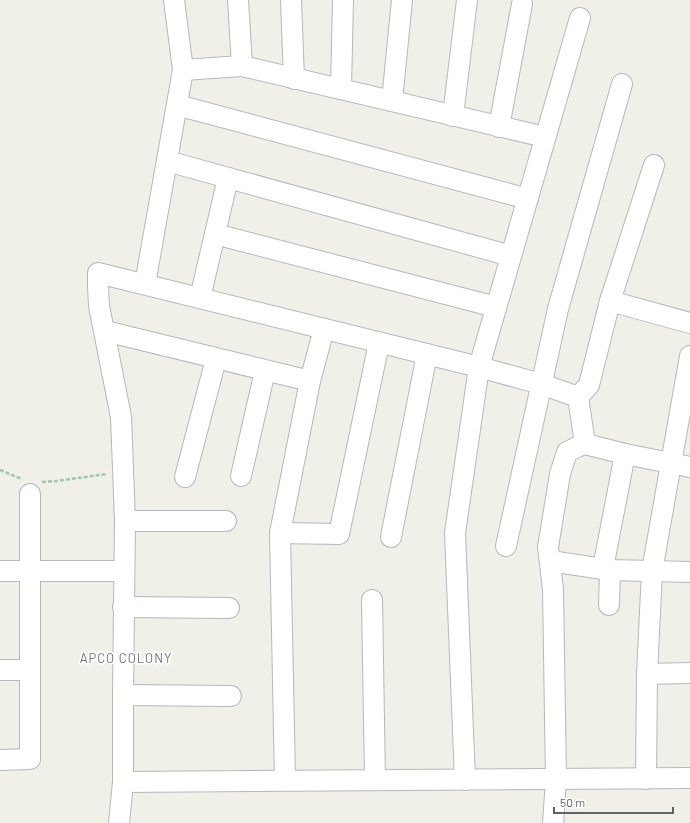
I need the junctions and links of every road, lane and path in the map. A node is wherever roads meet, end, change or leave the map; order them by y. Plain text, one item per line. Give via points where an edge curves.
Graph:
1 (174, 0) edge
2 (238, 0) edge
3 (291, 0) edge
4 (343, 0) edge
5 (402, 0) edge
6 (467, 0) edge
7 (522, 4) dead end
8 (580, 18) dead end
9 (242, 66) junction
10 (184, 70) junction
11 (294, 78) junction
12 (622, 84) dead end
13 (341, 89) junction
14 (392, 101) junction
15 (177, 105) junction
16 (453, 116) junction
17 (499, 126) junction
18 (545, 137) junction
19 (167, 161) junction
20 (654, 165) dead end
21 (228, 178) junction
22 (528, 199) junction
23 (215, 234) junction
24 (511, 256) junction
25 (146, 284) junction
26 (200, 298) junction
27 (610, 301) junction
28 (496, 307) junction
29 (690, 323) edge
30 (324, 329) junction
31 (105, 331) junction
32 (379, 343) junction
33 (427, 354) junction
34 (690, 356) edge
35 (216, 359) junction
36 (479, 367) junction
37 (265, 370) junction
38 (310, 381) junction
39 (541, 384) junction
40 (578, 397) junction
41 (585, 444) junction
42 (625, 454) junction
43 (681, 465) edge
44 (0, 470) edge
45 (123, 472) junction
46 (241, 476) dead end
47 (185, 477) dead end
48 (30, 485) junction
49 (125, 521) junction
50 (226, 521) dead end
51 (280, 533) junction
52 (391, 537) dead end
53 (506, 546) dead end
54 (550, 561) junction
55 (607, 569) junction
56 (0, 571) edge
57 (30, 571) junction
58 (124, 571) junction
59 (652, 571) junction
60 (690, 572) edge
61 (372, 600) dead end
62 (609, 605) dead end
63 (123, 607) junction
64 (229, 608) dead end
65 (0, 670) edge
66 (30, 670) junction
67 (690, 673) edge
68 (647, 674) junction
69 (122, 696) junction
70 (230, 696) dead end
71 (0, 760) edge
72 (690, 778) edge
73 (646, 779) junction
74 (285, 780) junction
75 (375, 780) junction
76 (465, 780) junction
77 (556, 780) junction
78 (123, 782) junction
79 (119, 823) edge
80 (553, 823) edge

1 - 10 street
2 - 9 street
3 - 11 street
4 - 13 street
5 - 14 street
6 - 16 street
7 - 17 street
8 - 18 street
9 - 10 street
9 - 11 street
10 - 15 street
11 - 13 street
12 - 39 street via 558,309
13 - 14 street
14 - 16 street
15 - 19 street
15 - 22 street
16 - 17 street
17 - 18 street
18 - 22 street
19 - 21 street
19 - 25 street
20 - 27 street
21 - 23 street
21 - 24 street
22 - 24 street
23 - 26 street
23 - 28 street
24 - 28 street
25 - 26 street
25 - 31 street via 98,273 99,306
26 - 30 street
27 - 29 street
27 - 40 street via 589,385
28 - 36 street
30 - 32 street
30 - 38 street
31 - 35 street
31 - 45 street via 121,417
32 - 33 street
32 - 51 street via 339,534
33 - 36 street
33 - 52 street
34 - 43 street
35 - 37 street
35 - 47 street
36 - 39 street
36 - 76 street via 455,533
37 - 38 street
37 - 46 street
38 - 51 street
39 - 40 street
39 - 53 street
40 - 41 street
41 - 42 street
41 - 54 street via 568,452 560,474 548,547
42 - 43 street
42 - 55 street
43 - 59 street
44 - 48 path
45 - 48 path
45 - 49 street
48 - 57 street
49 - 50 street
49 - 58 street
51 - 74 street
54 - 55 street
54 - 77 street via 553,589
55 - 59 street
55 - 62 street
56 - 57 street
57 - 58 street
57 - 66 street
58 - 63 street
59 - 60 street
59 - 68 street
61 - 75 street
63 - 64 street
63 - 69 street
65 - 66 street
66 - 71 street via 30,759
67 - 68 street
68 - 73 street
69 - 70 street
69 - 78 street
72 - 73 street
73 - 77 street
74 - 75 street
74 - 78 street
75 - 76 street
76 - 77 street
77 - 80 street
78 - 79 street

